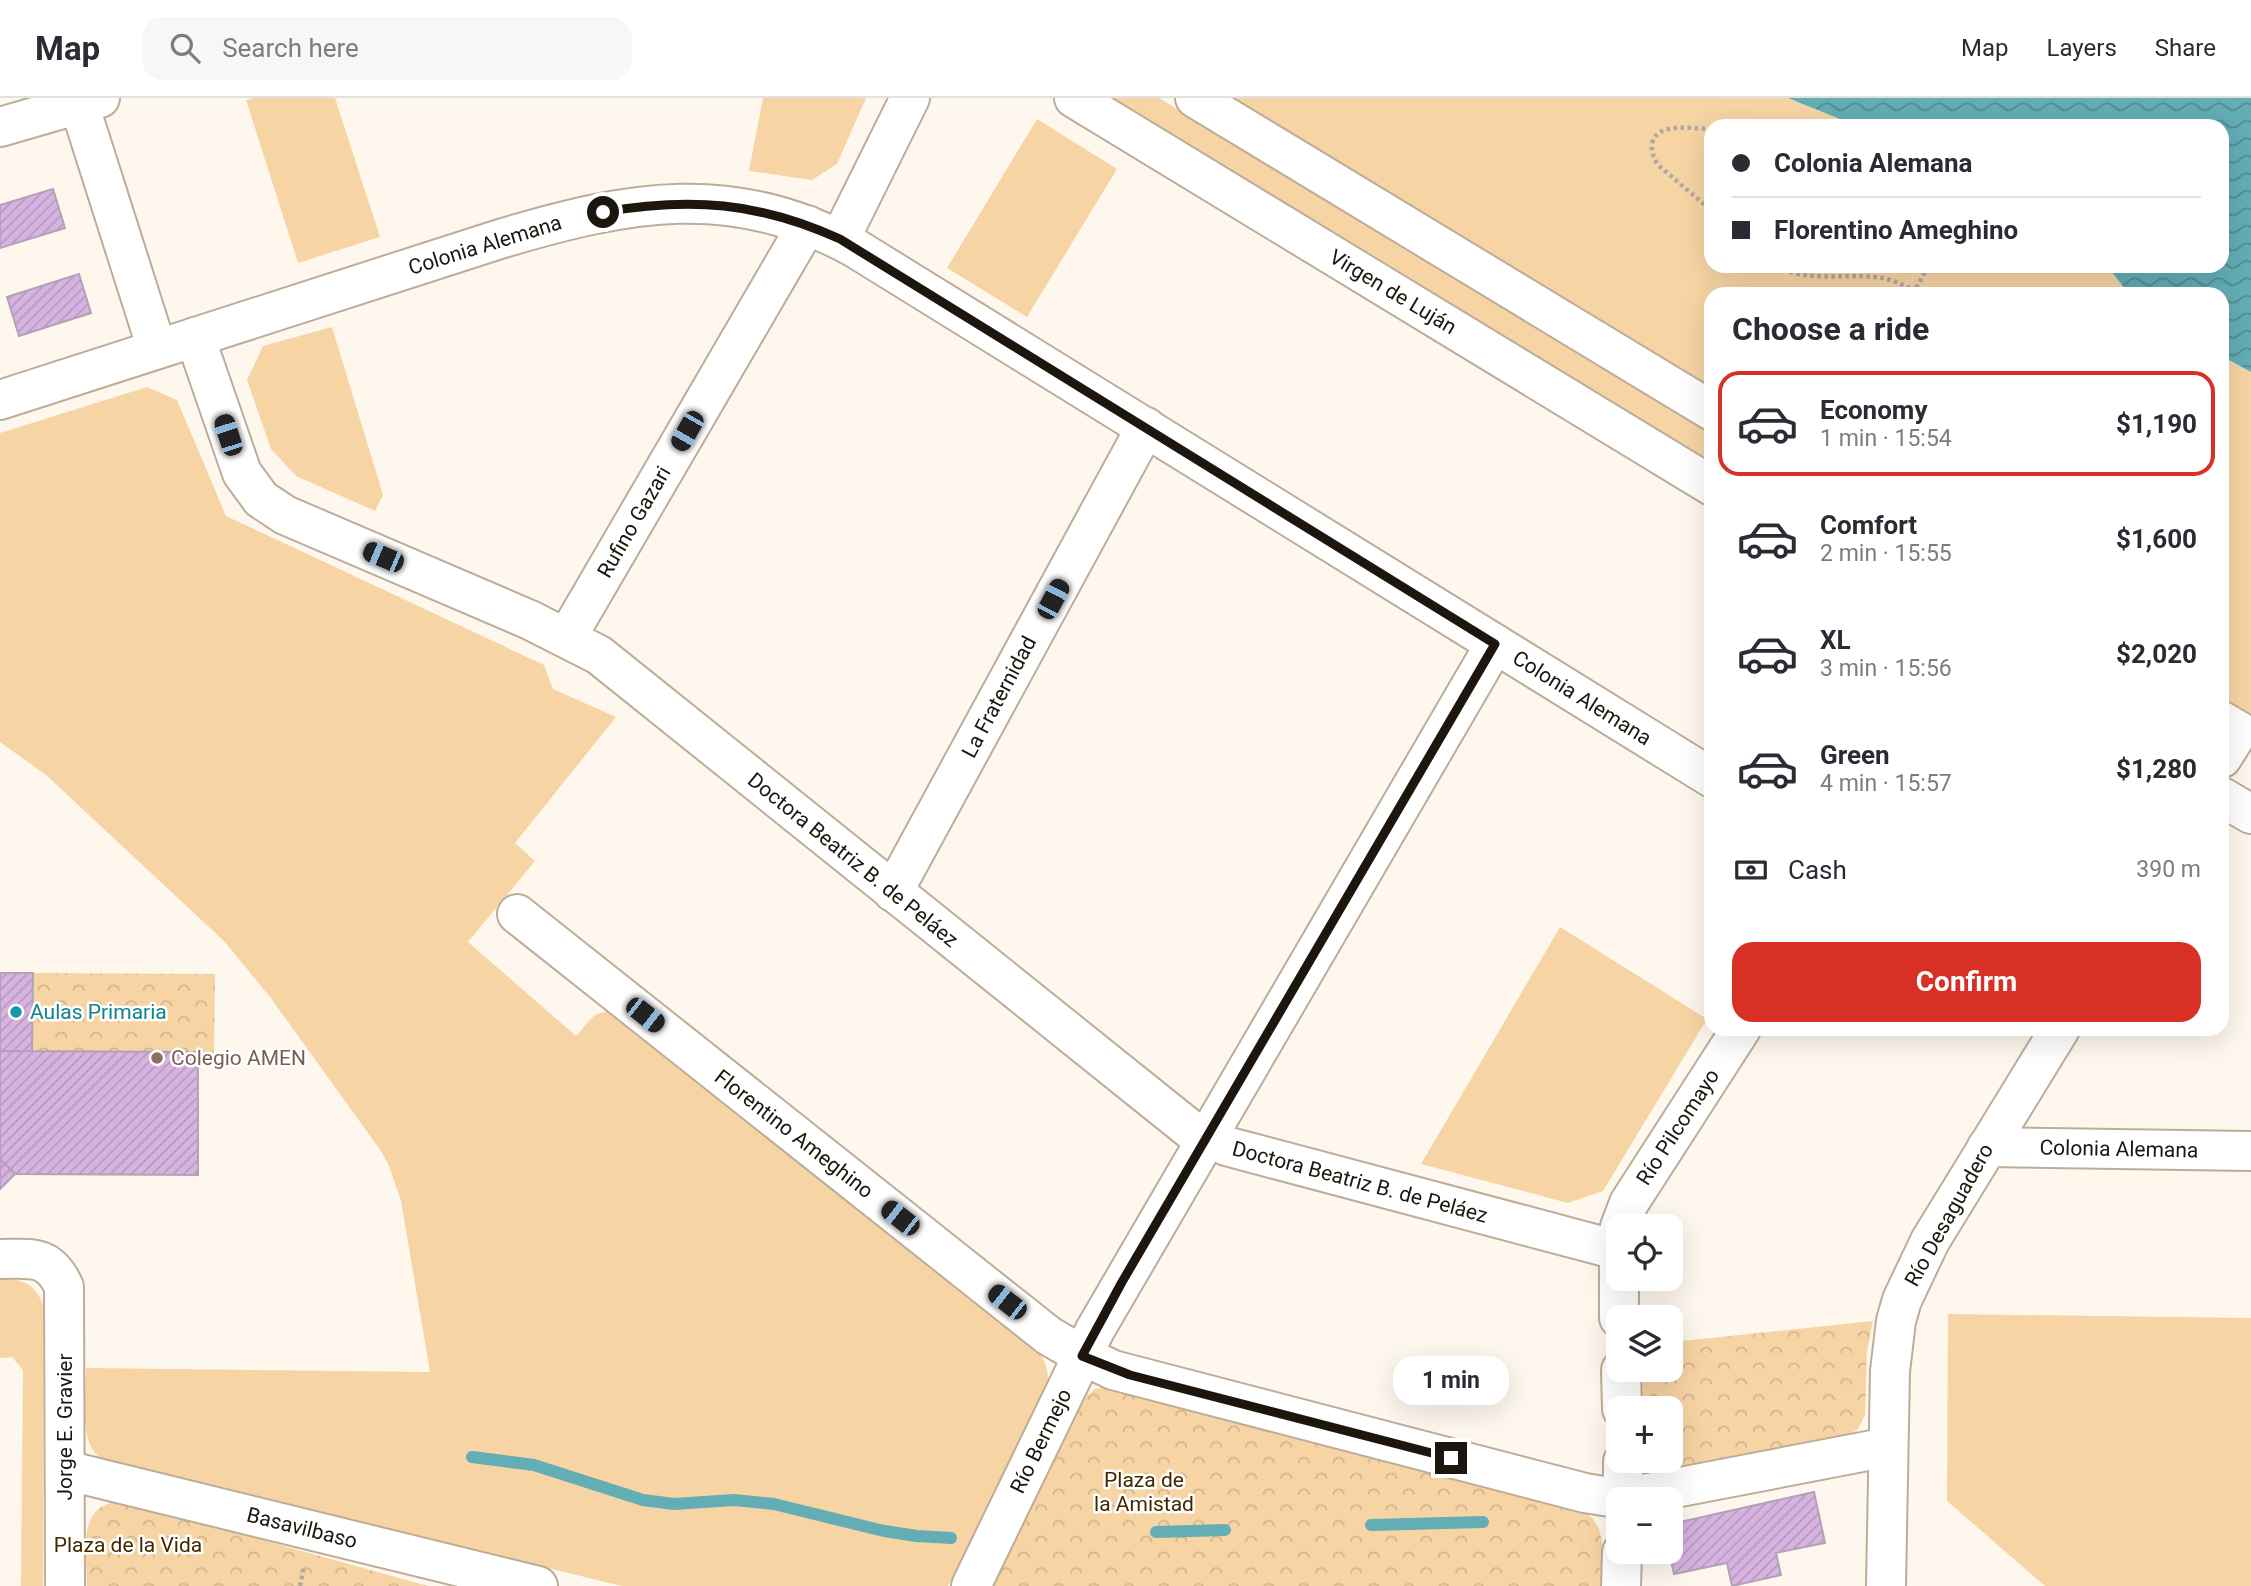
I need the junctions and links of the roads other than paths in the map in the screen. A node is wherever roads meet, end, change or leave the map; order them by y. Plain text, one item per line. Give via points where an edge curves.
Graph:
1 (910, 98) edge
2 (1074, 98) edge
3 (1195, 98) edge
4 (90, 101) edge
5 (0, 127) edge
6 (824, 232) junction
7 (195, 337) junction
8 (157, 349) junction
9 (0, 400) edge
10 (1704, 406) edge
11 (1146, 427) junction
12 (1704, 481) edge
13 (567, 637) junction
14 (1495, 644) junction
15 (1704, 773) edge
16 (2229, 801) edge
17 (2251, 814) edge
18 (893, 892) junction
19 (517, 914) dead end
20 (1736, 1036) edge
21 (2056, 1036) edge
22 (1206, 1138) junction
23 (1987, 1147) junction
24 (2251, 1151) edge
25 (1626, 1214) edge
26 (1606, 1233) edge
27 (0, 1259) edge
28 (1082, 1356) junction
29 (1888, 1447) junction
30 (65, 1470) junction
31 (1623, 1486) edge
32 (1622, 1564) edge
33 (65, 1586) edge
34 (538, 1586) edge
35 (971, 1586) edge
36 (1622, 1586) edge
37 (1886, 1586) edge

1 - 6 street, Rufino Gazari
2 - 12 street, Virgen de Luján
3 - 10 street
4 - 5 street
4 - 8 street
6 - 7 street, Colonia Alemana via 755,209 702,203 603,212 512,235
6 - 11 street, Colonia Alemana
6 - 13 street, Rufino Gazari
7 - 8 street, Colonia Alemana
7 - 13 street, Doctora Beatriz B. de Peláez via 236,460 261,499 285,515
8 - 9 street, Colonia Alemana
11 - 14 street, Colonia Alemana
11 - 18 street, La Fraternidad
13 - 18 street, Doctora Beatriz B. de Peláez via 599,655
14 - 15 street, Colonia Alemana
14 - 22 street, Río Bermejo
16 - 17 street
18 - 22 street, Doctora Beatriz B. de Peláez via 1176,1119
19 - 28 street, Florentino Ameghino via 1049,1336
20 - 25 street, Río Pilcomayo
21 - 23 street, Río Desaguadero
22 - 26 street, Doctora Beatriz B. de Peláez
22 - 28 street, Río Bermejo
23 - 24 street, Colonia Alemana
23 - 29 street, Río Desaguadero via 1930,1241 1902,1300 1890,1371
27 - 30 street, Jorge E. Gravier via 37,1259 55,1269 64,1287
28 - 31 street, Florentino Ameghino via 1143,1379 1585,1493
28 - 35 street, Río Bermejo
29 - 31 street, Florentino Ameghino
29 - 37 street, Río Desaguadero
30 - 33 street, Jorge E. Gravier
30 - 34 street, Basavilbaso
32 - 36 street

